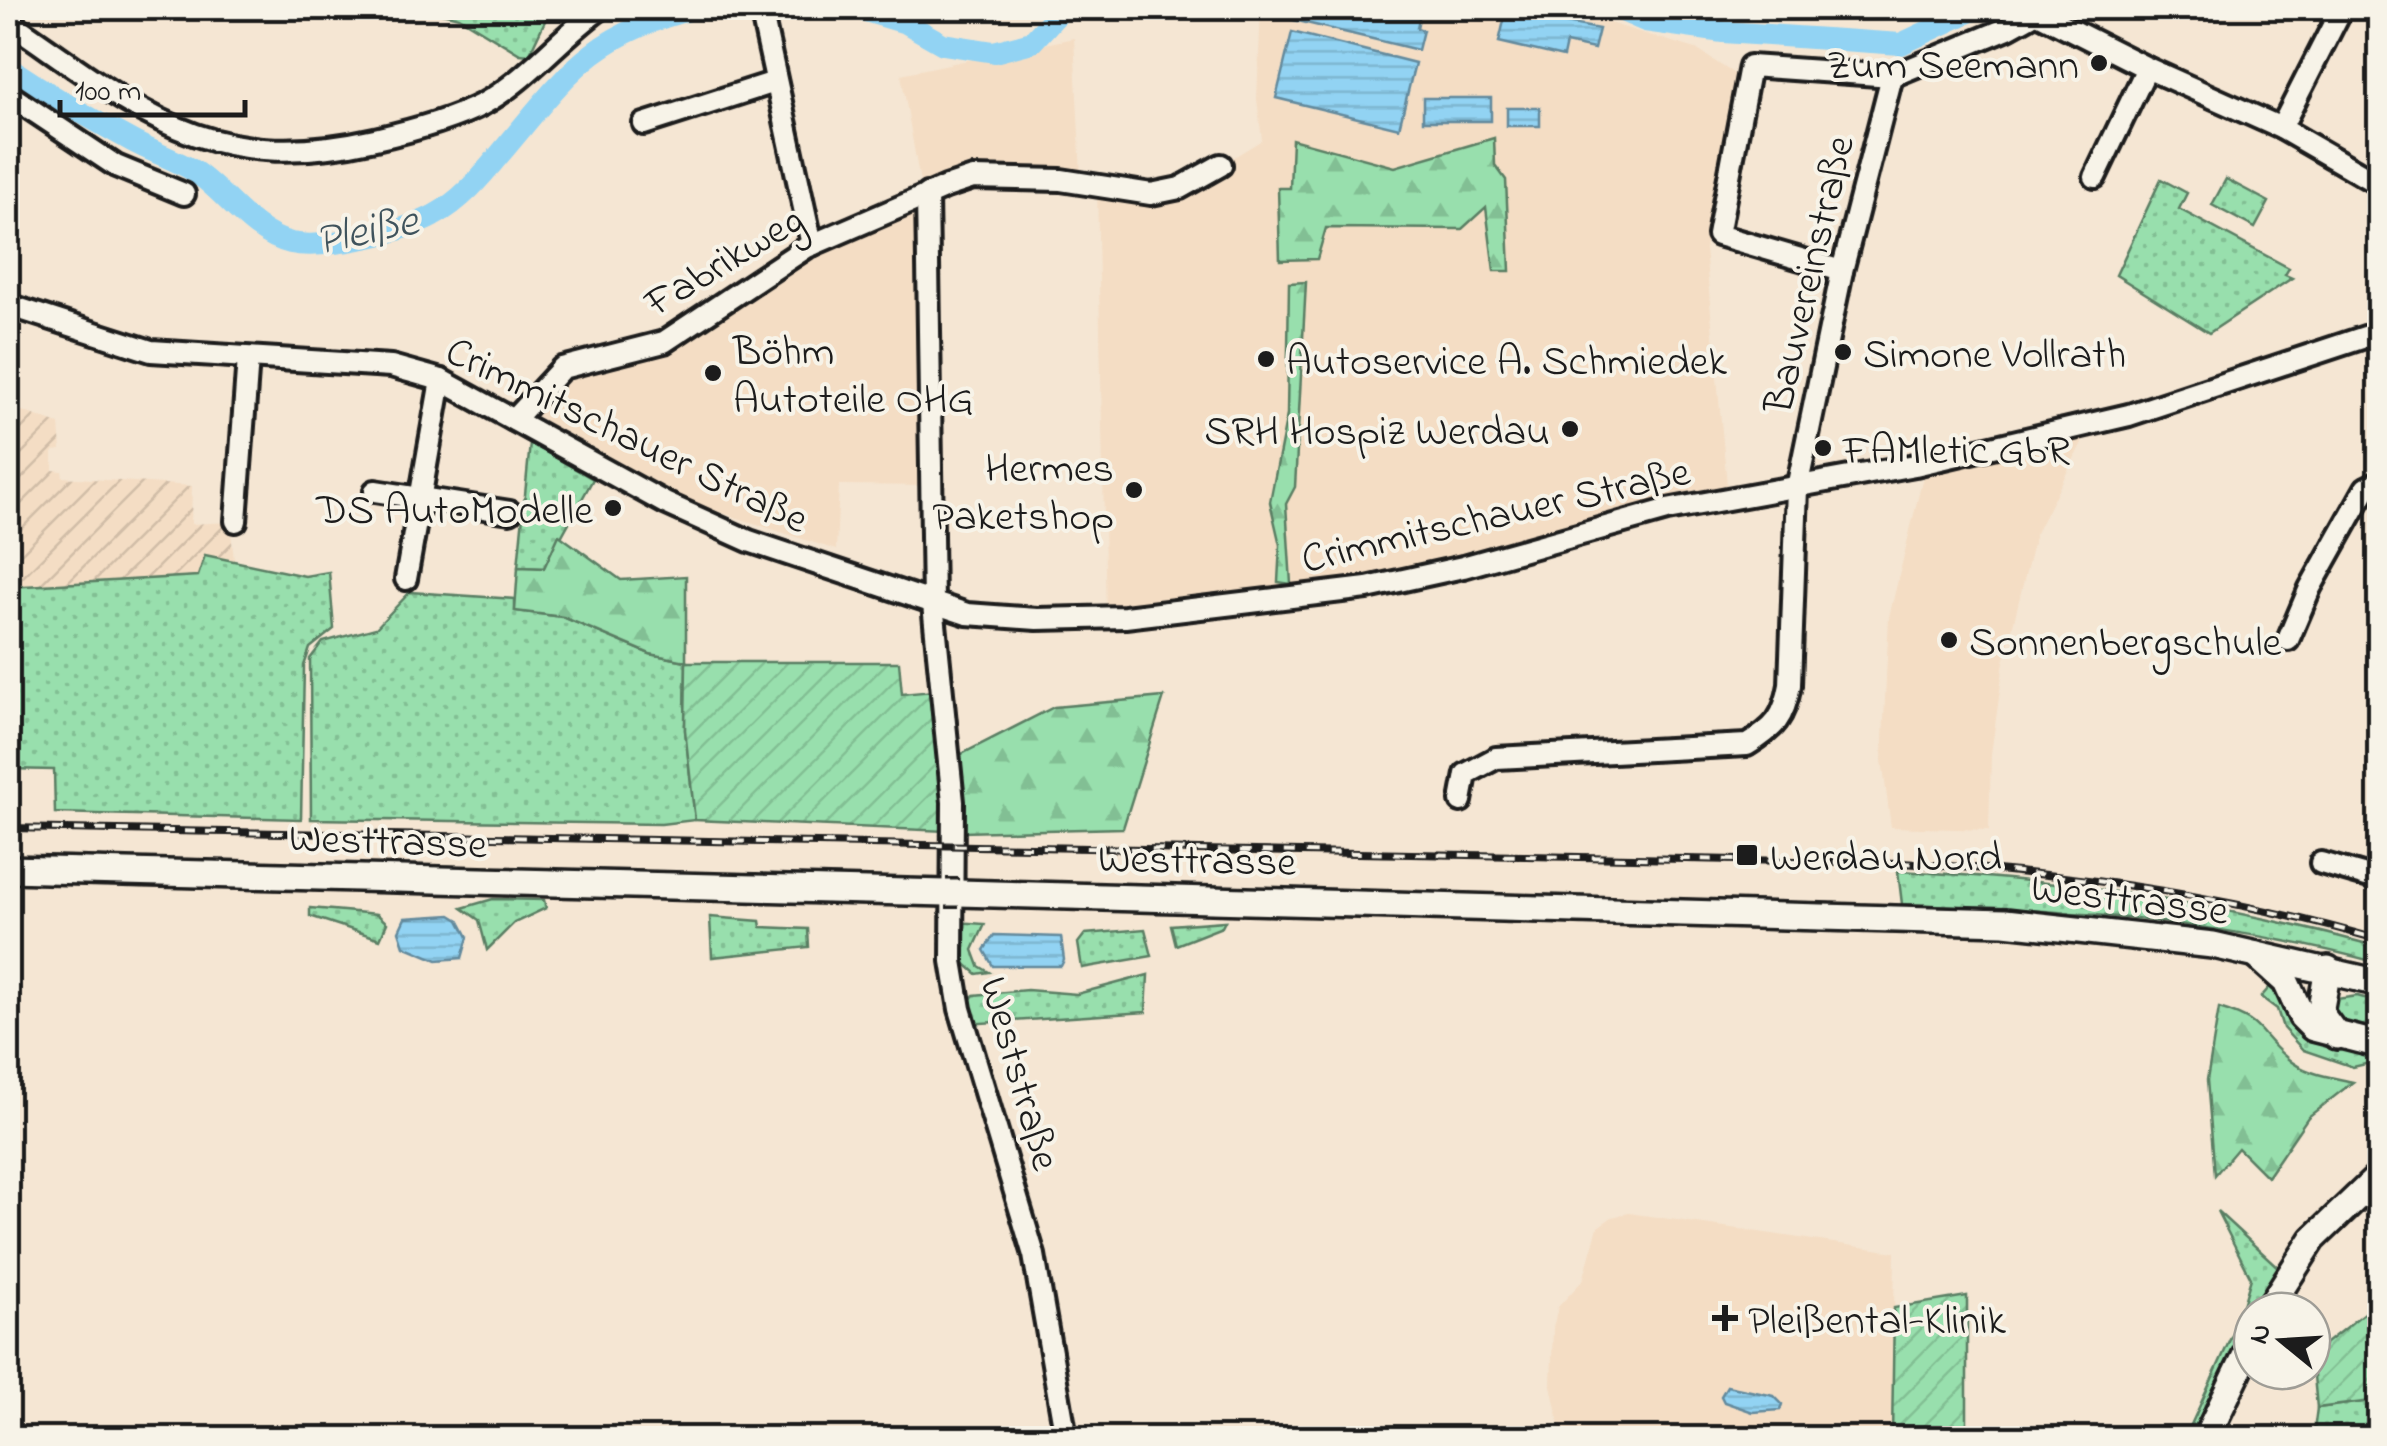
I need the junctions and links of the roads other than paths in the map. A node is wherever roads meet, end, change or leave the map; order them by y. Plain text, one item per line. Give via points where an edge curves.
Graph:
1 (601, 8) edge
2 (2342, 8) edge
3 (761, 10) edge
4 (2037, 10) edge
5 (8, 21) edge
6 (2147, 68) junction
7 (1892, 76) junction
8 (775, 82) junction
9 (8, 94) edge
10 (644, 124) dead end
11 (2281, 128) junction
12 (1221, 165) dead end
13 (2095, 177) dead end
14 (2380, 185) edge
15 (184, 194) dead end
16 (927, 194) junction
17 (812, 245) junction
18 (1842, 272) junction
19 (8, 304) edge
20 (2380, 332) edge
21 (248, 358) junction
22 (441, 380) junction
23 (514, 420) junction
24 (2380, 481) edge
25 (1797, 488) junction
26 (375, 491) dead end
27 (420, 495) junction
28 (510, 512) dead end
29 (236, 521) dead end
30 (406, 579) dead end
31 (933, 604) junction
32 (2288, 640) dead end
33 (1461, 801) dead end
34 (2321, 863) dead end
35 (8, 869) edge
36 (2380, 880) edge
37 (2252, 952) junction
38 (2322, 968) junction
39 (2380, 983) edge
40 (2298, 1002) junction
41 (2337, 1036) junction
42 (2380, 1045) edge
43 (2380, 1175) edge
44 (2280, 1291) edge
45 (2232, 1384) edge
46 (1066, 1438) edge
47 (2206, 1438) edge

1 - 5 street via 485,103 448,119 332,149 250,151 170,128
2 - 11 street
3 - 8 street
4 - 6 street
4 - 7 street
6 - 11 street
6 - 13 street
7 - 18 street, Bauvereinstraße
7 - 18 street via 1750,66 1718,235
8 - 10 street
8 - 17 street
9 - 15 street via 116,166
11 - 14 street
12 - 16 street, Fabrikweg via 1180,188 1150,194 1061,180 973,178
16 - 17 street, Fabrikweg
16 - 31 street
17 - 23 street, Fabrikweg via 664,342 562,368
18 - 25 street, Bauvereinstraße
19 - 21 street, Crimmitschauer Straße via 127,346
20 - 25 street, Crimmitschauer Straße via 2129,416
21 - 22 street, Crimmitschauer Straße via 391,366
21 - 29 street
22 - 23 street, Crimmitschauer Straße
22 - 27 street
23 - 31 street, Crimmitschauer Straße via 729,534
24 - 32 street via 2366,488
25 - 31 street, Crimmitschauer Straße via 1667,510 1386,584 1245,605 1125,617 997,619
25 - 33 street, Bauvereinstraße via 1790,685 1776,727 1747,745 1496,758 1466,774
26 - 27 street
27 - 28 street
27 - 30 street
31 - 46 street, Weststraße via 953,802 954,980 1034,1255
34 - 36 street
35 - 37 main road, Westtrasse via 1925,918 2075,927
37 - 38 main road, Westtrasse
37 - 40 main road
38 - 39 main road, Westtrasse
38 - 40 main road via 2302,986
38 - 41 main road via 2320,1013
40 - 41 main road via 2306,1022
41 - 42 main road
43 - 44 main road via 2313,1240
45 - 47 main road

